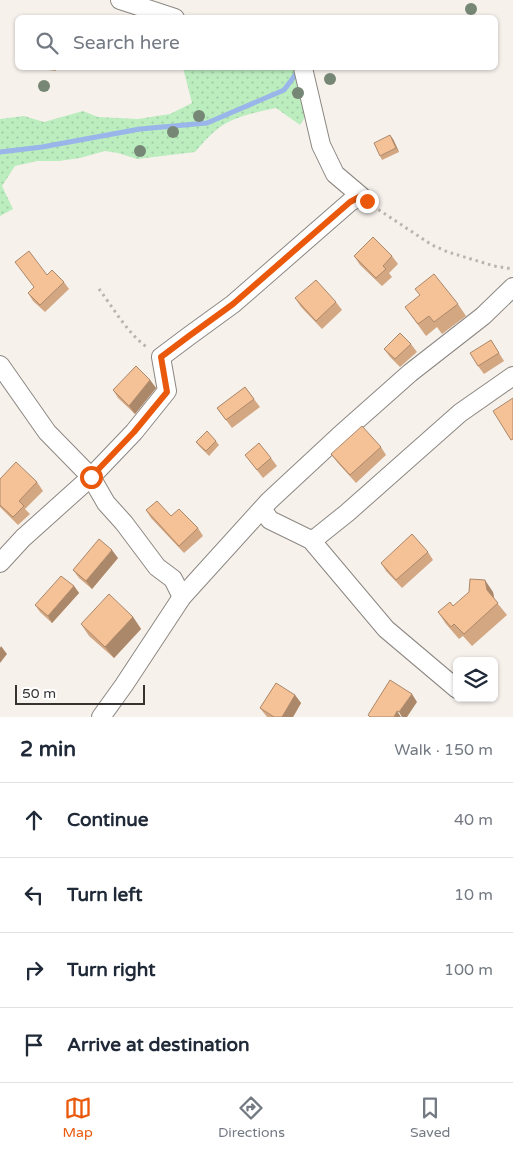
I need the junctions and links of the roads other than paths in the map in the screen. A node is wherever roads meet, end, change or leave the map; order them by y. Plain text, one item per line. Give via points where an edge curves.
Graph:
1 (120, 0) edge
2 (166, 15) edge
3 (303, 70) edge
4 (513, 287) edge
5 (0, 365) edge
6 (513, 376) edge
7 (91, 477) junction
8 (262, 509) junction
9 (311, 540) junction
10 (0, 562) edge
11 (182, 597) junction
12 (453, 687) edge
13 (101, 717) edge

1 - 2 street
3 - 7 street via 321,145 336,174 361,196 350,202 233,304 161,357 167,392
4 - 8 street via 483,316 410,373
5 - 7 street via 47,432
6 - 9 street via 460,413 347,513
7 - 10 street
7 - 11 street via 106,503 157,567 173,579
8 - 9 street via 270,520
8 - 11 street
9 - 12 street via 386,629
11 - 13 street

